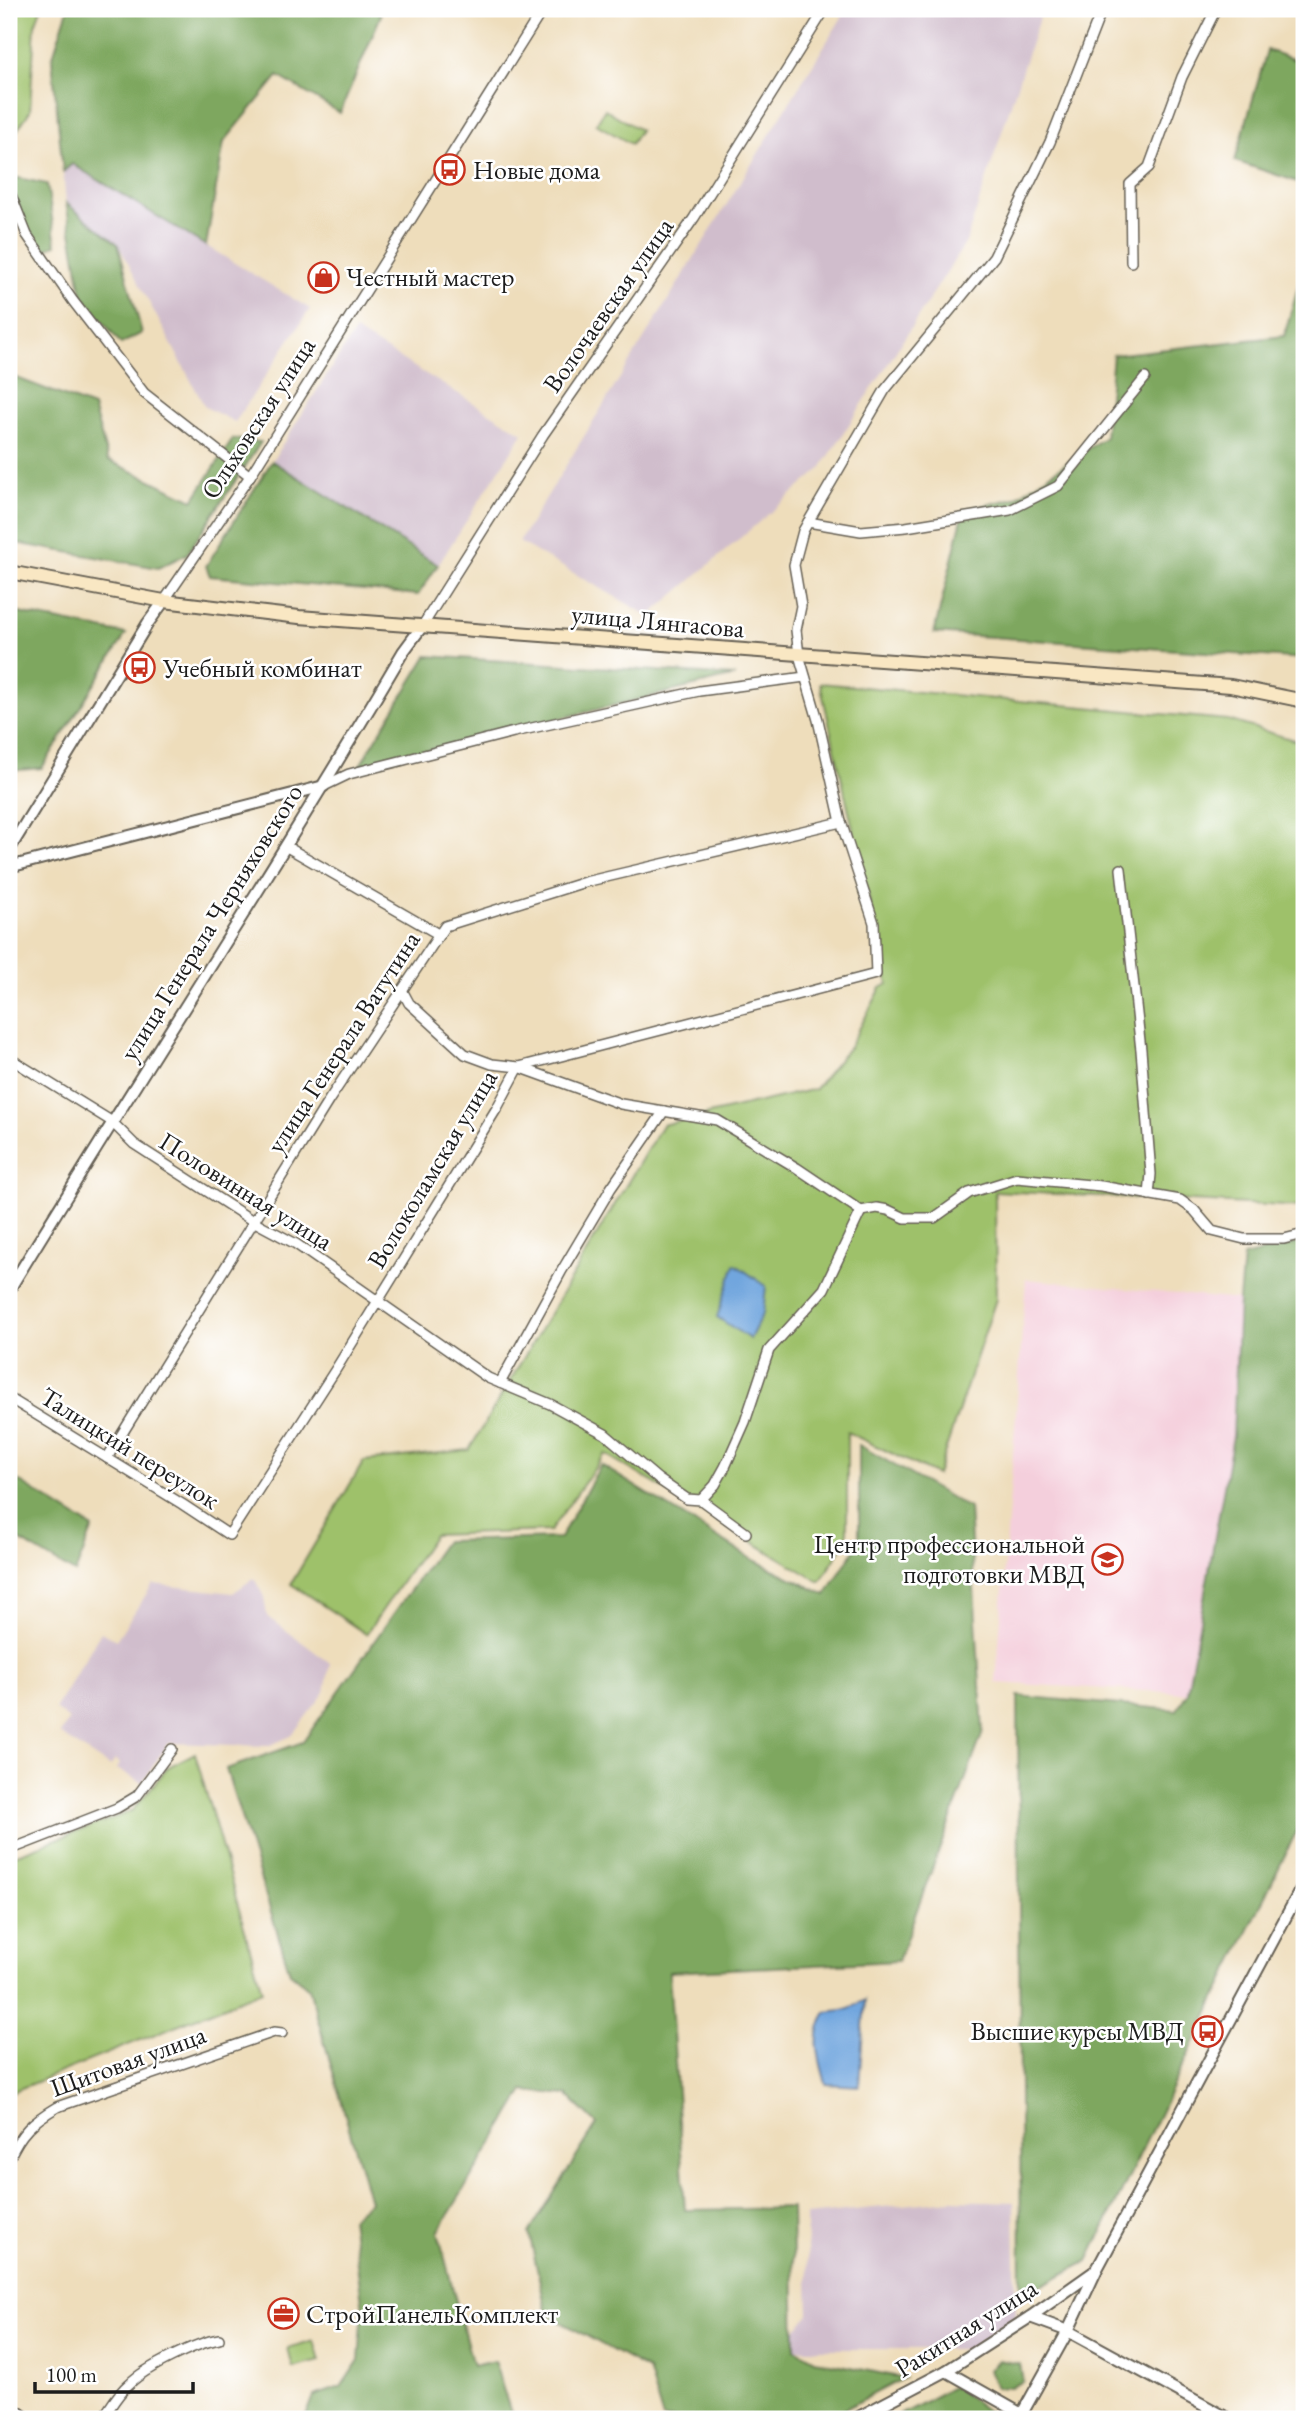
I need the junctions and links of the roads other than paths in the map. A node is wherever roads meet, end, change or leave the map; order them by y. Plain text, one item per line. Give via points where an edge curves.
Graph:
1 (543, 9) edge
2 (825, 9) edge
3 (1102, 9) edge
4 (1216, 9) edge
5 (9, 190) edge
6 (1132, 262) dead end
7 (1145, 378) dead end
8 (250, 477) junction
9 (808, 522) junction
10 (9, 572) edge
11 (164, 601) junction
12 (423, 625) junction
13 (799, 655) junction
14 (805, 677) junction
15 (1304, 701) edge
16 (324, 786) junction
17 (841, 822) junction
18 (287, 847) junction
19 (9, 850) edge
20 (9, 867) edge
21 (1121, 869) dead end
22 (438, 934) junction
23 (402, 990) junction
24 (9, 1059) edge
25 (519, 1067) junction
26 (664, 1111) junction
27 (111, 1121) junction
28 (1149, 1195) junction
29 (861, 1211) junction
30 (253, 1221) junction
31 (1304, 1234) edge
32 (9, 1290) edge
33 (376, 1301) junction
34 (500, 1383) junction
35 (9, 1398) edge
36 (107, 1458) junction
37 (701, 1500) junction
38 (746, 1533) dead end
39 (229, 1535) joint
40 (172, 1749) dead end
41 (9, 1850) edge
42 (1304, 1882) edge
43 (282, 2033) dead end
44 (9, 2159) edge
45 (1097, 2269) junction
46 (1030, 2318) junction
47 (1068, 2331) junction
48 (219, 2339) dead end
49 (946, 2371) junction
50 (9, 2406) edge
51 (1020, 2416) edge
52 (28, 2419) edge
53 (102, 2419) edge
54 (855, 2419) edge
55 (1229, 2419) edge

1 - 8 street, Ольховская улица
2 - 12 street, Волочаевская улица via 694,218 542,435
3 - 9 street via 1050,142 994,257 885,390
4 - 6 street via 1182,77 1149,167 1130,184
5 - 8 street via 27,235 144,393
7 - 9 street via 1058,486 1010,510 862,531
8 - 11 street, Ольховская улица
9 - 13 street via 794,565 800,606 796,630
10 - 11 main road, улица Лянгасова
11 - 12 main road, улица Лянгасова
11 - 19 street, Ольховская улица
12 - 13 main road, улица Лянгасова
12 - 16 street
13 - 14 street
13 - 15 main road, улица Лянгасова via 1231,686
14 - 16 street, улица Генерала Черняховского via 699,691 514,732 349,774
14 - 17 street
16 - 18 street, улица Генерала Черняховского
16 - 20 street
17 - 22 street, улица Генерала Ватутина via 585,882 445,926
17 - 25 street, Волоколамская улица via 874,923 876,974
18 - 22 street
18 - 27 street, улица Генерала Черняховского
21 - 28 street via 1141,1049
22 - 23 street, улица Генерала Ватутина
23 - 25 street via 409,1003 465,1054
23 - 30 street, улица Генерала Ватутина
24 - 27 street, Половинная улица
25 - 26 street via 621,1104
25 - 33 street, Волоколамская улица
26 - 29 street via 718,1121
26 - 34 street via 611,1188
27 - 30 street, Половинная улица via 134,1144
27 - 32 street, улица Генерала Черняховского
28 - 29 street via 1017,1178 969,1194 934,1218 905,1218 877,1208
28 - 31 street via 1180,1200 1212,1231 1244,1238 1284,1239
29 - 37 street via 824,1289 769,1350 725,1467
30 - 33 street, Половинная улица via 296,1244
30 - 36 street, улица Генерала Ватутина
33 - 34 street, Половинная улица
33 - 39 street, Волоколамская улица
34 - 37 street, Половинная улица via 605,1434 687,1499
35 - 36 street, Талицкий переулок
36 - 39 street, Талицкий переулок
37 - 38 street, Половинная улица
40 - 41 street via 137,1796
42 - 45 street
43 - 44 street, Щитовая улица via 57,2107 25,2129
45 - 46 street, Ракитная улица
45 - 47 street
46 - 47 street
46 - 49 street, Ракитная улица
47 - 51 street
47 - 55 street
48 - 53 street via 194,2346 137,2378
49 - 51 street
49 - 54 street, Ракитная улица
50 - 52 street

